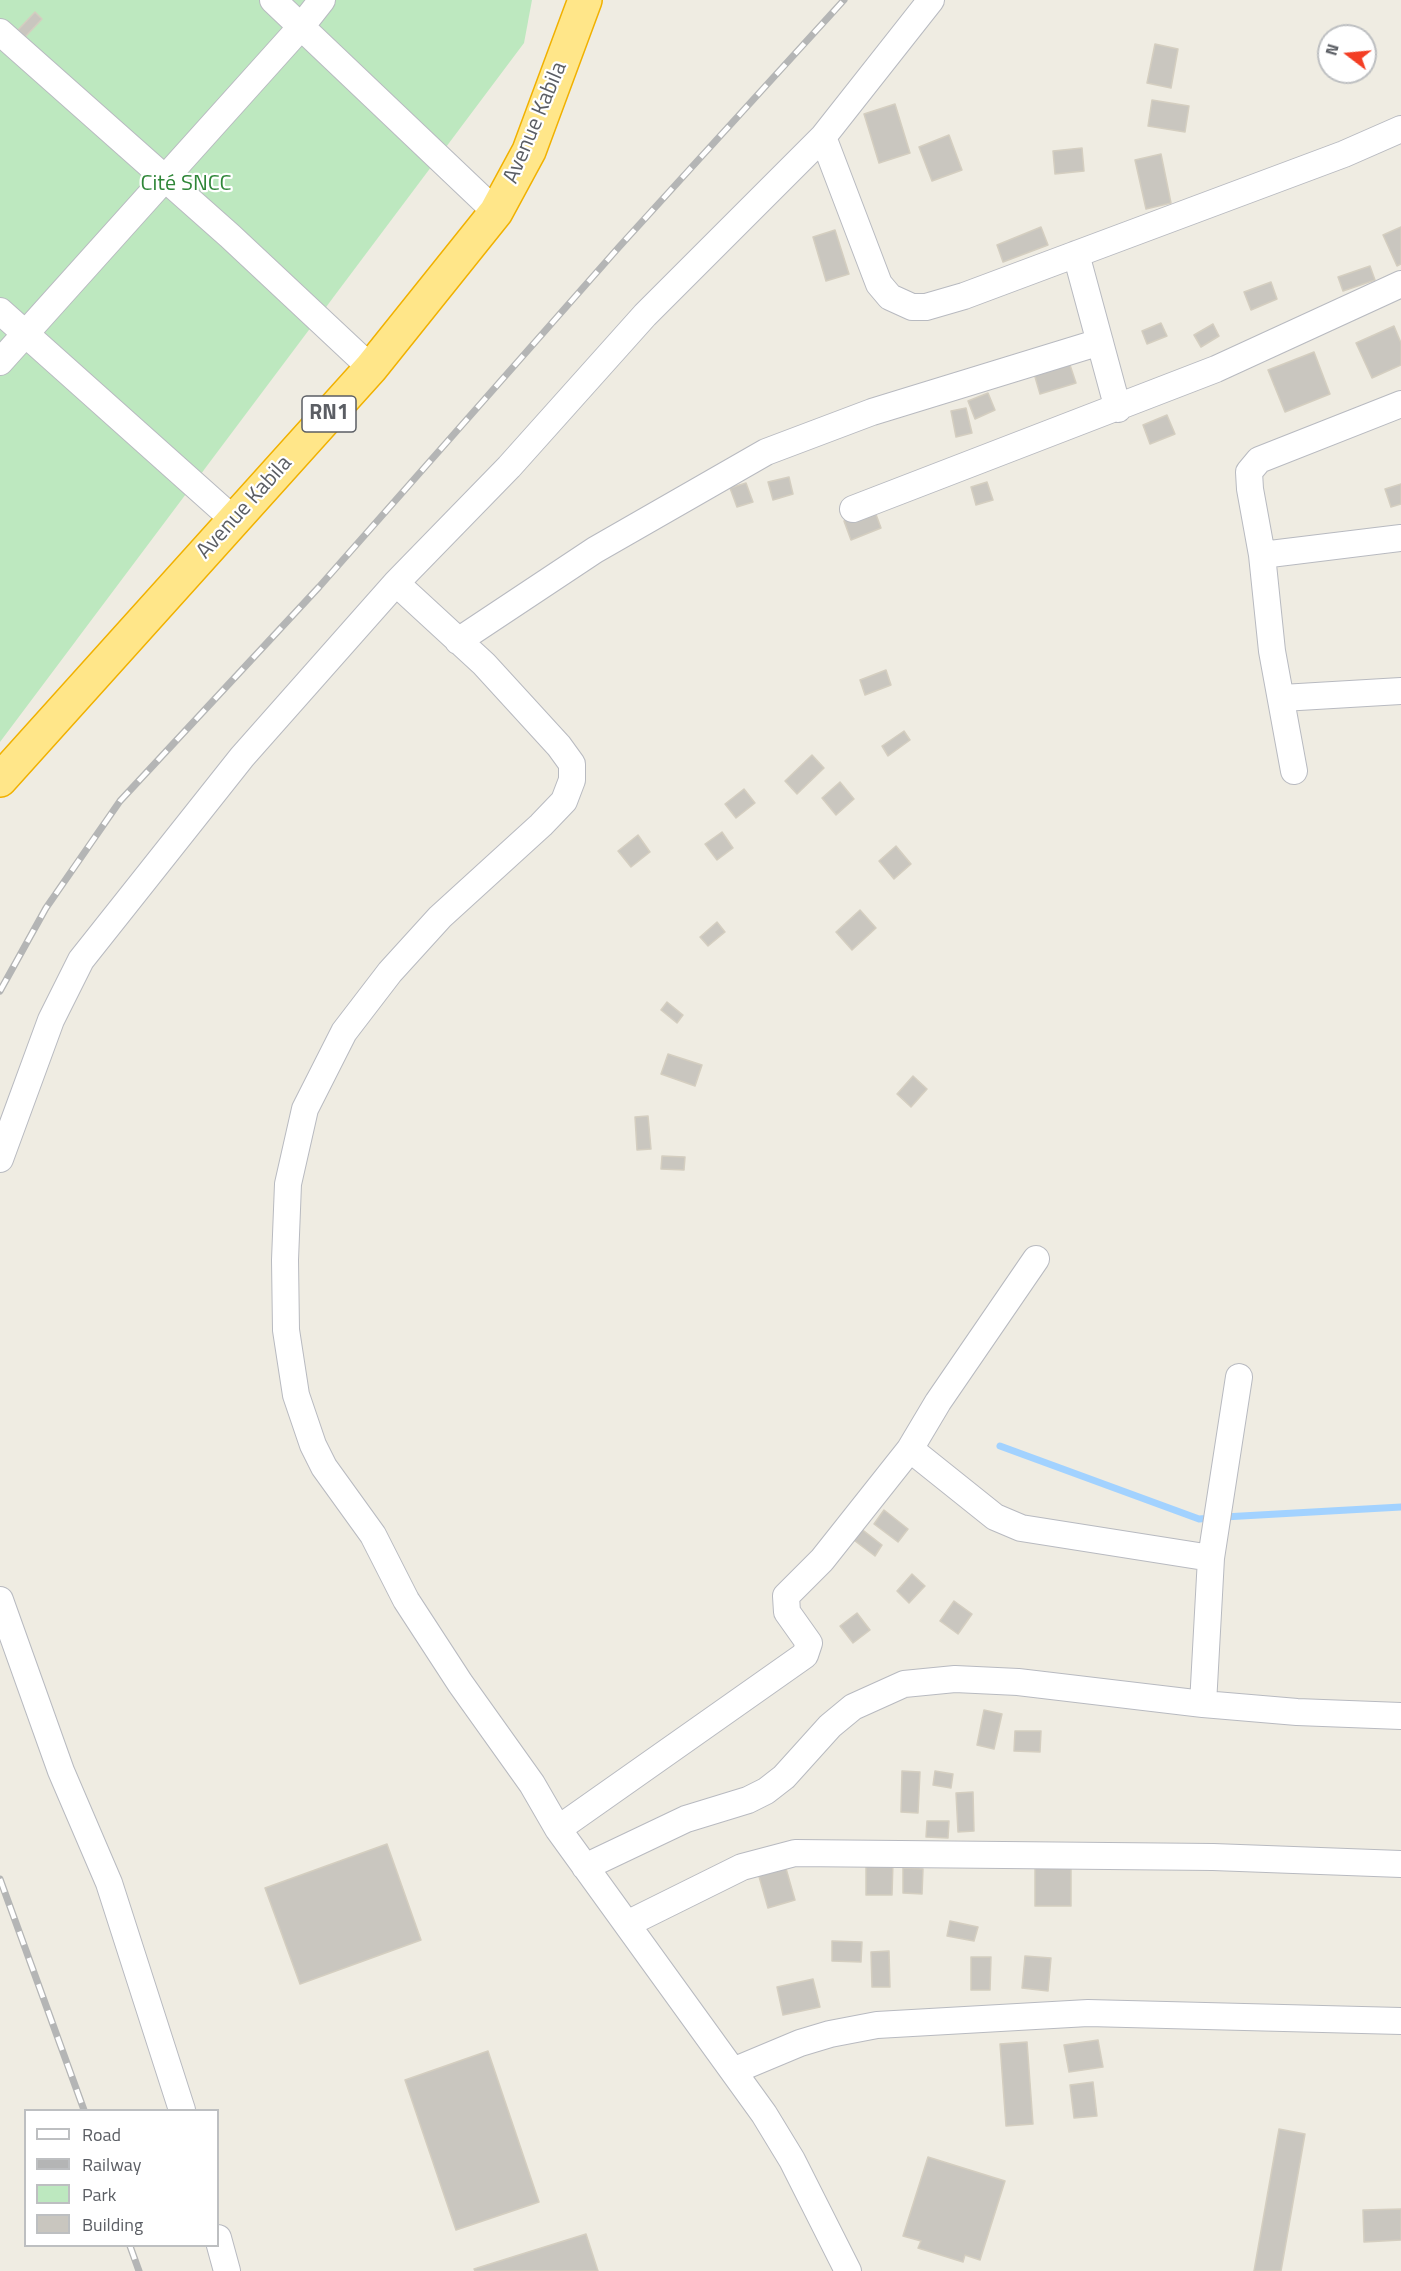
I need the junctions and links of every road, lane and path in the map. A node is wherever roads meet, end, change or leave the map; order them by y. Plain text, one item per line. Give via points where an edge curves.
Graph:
1 (273, 0) edge
2 (322, 0) edge
3 (585, 0) edge
4 (931, 0) edge
5 (300, 28) junction
6 (0, 32) edge
7 (1401, 129) edge
8 (823, 137) junction
9 (164, 178) junction
10 (496, 212) junction
11 (1076, 254) junction
12 (1401, 284) edge
13 (0, 311) edge
14 (26, 334) junction
15 (1100, 342) junction
16 (0, 362) edge
17 (371, 368) junction
18 (1401, 404) edge
19 (1118, 408) junction
20 (853, 509) dead end
21 (234, 520) junction
22 (1401, 538) edge
23 (1262, 555) junction
24 (396, 584) junction
25 (458, 641) junction
26 (1401, 691) edge
27 (1282, 698) junction
28 (1294, 771) dead end
29 (0, 780) edge
30 (0, 1159) edge
31 (1036, 1259) dead end
32 (1239, 1377) dead end
33 (910, 1449) junction
34 (1211, 1558) junction
35 (0, 1600) edge
36 (1203, 1704) junction
37 (1401, 1716) edge
38 (558, 1829) junction
39 (1401, 1864) edge
40 (585, 1867) junction
41 (627, 1924) junction
42 (1401, 2021) edge
43 (733, 2071) junction
44 (182, 2109) edge
45 (219, 2242) edge
46 (227, 2271) edge
47 (848, 2271) edge

1 - 5 street
2 - 5 street
3 - 10 highway, Avenue Kabila / RN1 via 529,151
4 - 8 street
5 - 9 street
5 - 10 street
6 - 9 street
7 - 11 street
8 - 11 street via 879,284 900,303 926,307
8 - 24 street via 645,315 509,467
9 - 14 street
9 - 17 street
10 - 17 highway, Avenue Kabila / RN1
11 - 15 street
12 - 19 street via 1216,369
13 - 14 street
14 - 16 street
14 - 21 street
15 - 19 street
15 - 25 street via 872,412 766,452 595,550
17 - 21 highway, Avenue Kabila / RN1
18 - 23 street via 1254,465 1250,489
19 - 20 street
21 - 29 highway, Avenue Kabila / RN1
22 - 23 street
23 - 27 street via 1272,651
24 - 25 street
24 - 30 street via 242,757 81,960 51,1020
25 - 38 street via 559,746 572,764 572,780 564,801 440,916 344,1032 305,1109 288,1184 286,1330 296,1395 324,1467 373,1535 418,1619 532,1784
26 - 27 street
27 - 28 street
31 - 33 street
32 - 34 street
33 - 34 street via 995,1517 1022,1528
33 - 38 street via 822,1560 786,1596 787,1612 809,1643 805,1655
34 - 36 street
35 - 44 street via 61,1771 109,1884
36 - 37 street
36 - 40 street via 1017,1682 955,1679 904,1684 853,1707 766,1791 686,1819
38 - 40 street
39 - 41 street via 1213,1857 795,1853 742,1867
40 - 41 street
41 - 43 street
42 - 43 street via 1088,2013 877,2025 800,2043
43 - 47 street via 792,2160
45 - 46 street

